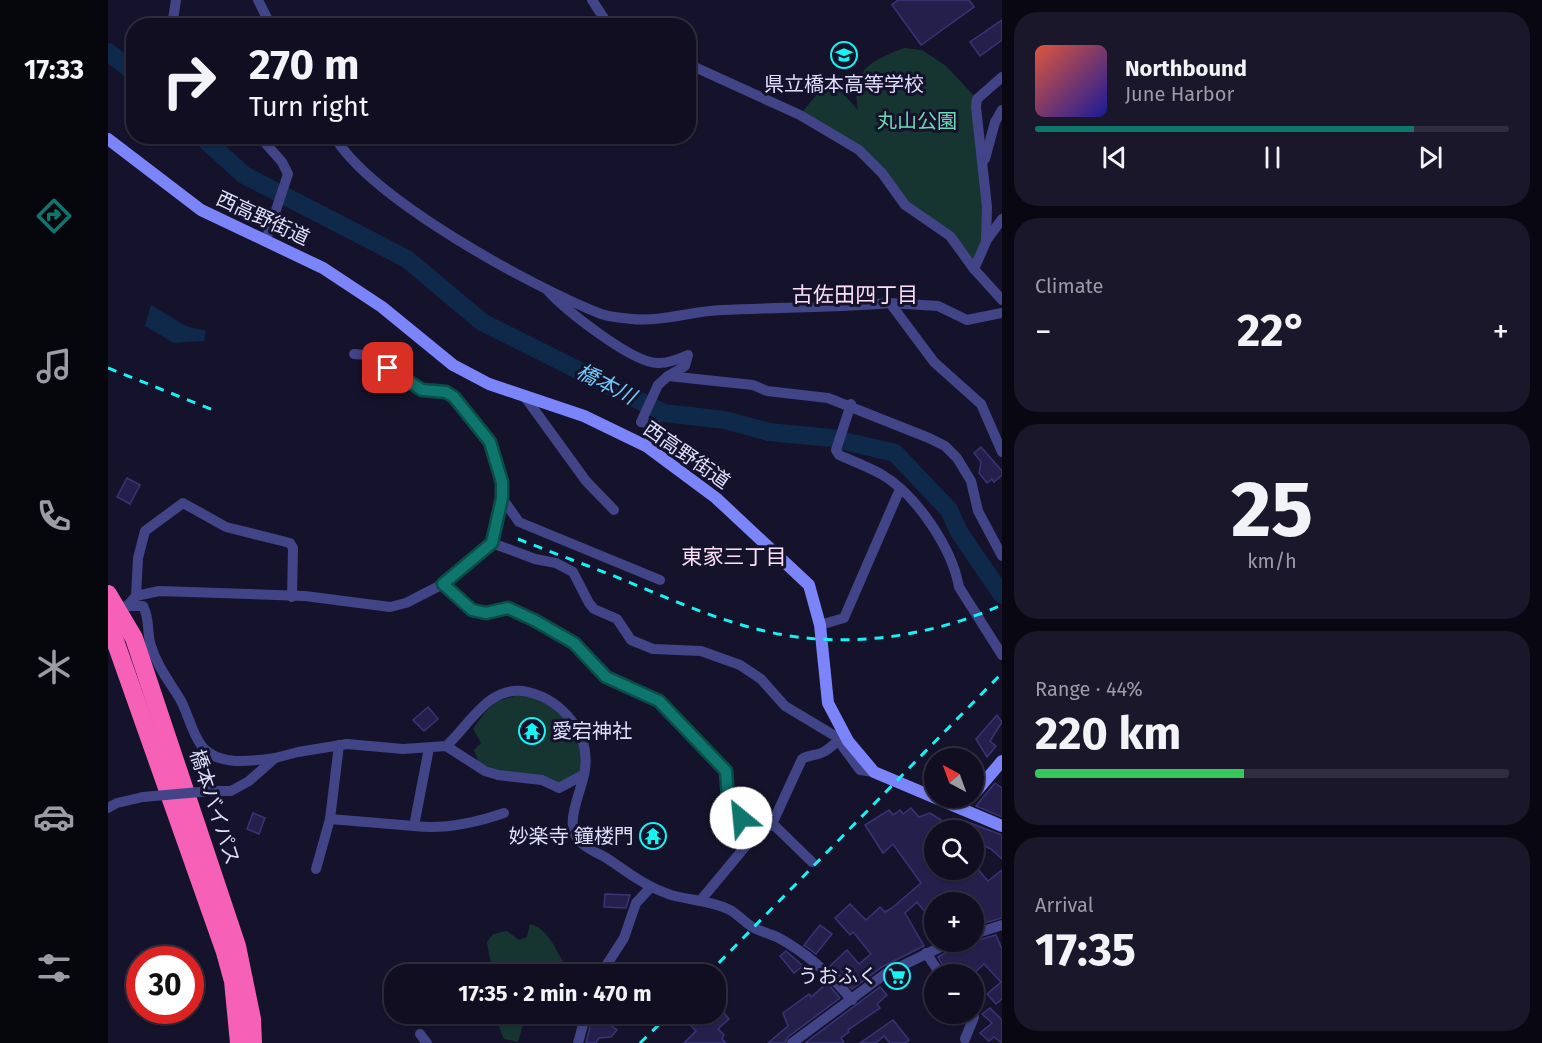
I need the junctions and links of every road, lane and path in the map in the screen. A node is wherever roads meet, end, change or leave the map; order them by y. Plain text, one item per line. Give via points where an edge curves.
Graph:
1 (176, 0) edge
2 (258, 0) edge
3 (592, 0) edge
4 (173, 18) edge
5 (267, 18) edge
6 (604, 18) edge
7 (696, 68) edge
8 (1002, 78) edge
9 (1002, 110) edge
10 (108, 140) edge
11 (266, 144) edge
12 (340, 144) edge
13 (984, 163) junction
14 (1002, 219) edge
15 (266, 240) junction
16 (986, 242) junction
17 (974, 269) junction
18 (543, 286) junction
19 (1002, 300) edge
20 (890, 303) junction
21 (1002, 313) edge
22 (354, 354) dead end
23 (668, 376) junction
24 (525, 397) junction
25 (850, 404) junction
26 (646, 446) junction
27 (1002, 452) edge
28 (900, 489) junction
29 (502, 498) junction
30 (614, 510) dead end
31 (492, 543) junction
32 (1002, 556) edge
33 (660, 580) dead end
34 (443, 584) junction
35 (136, 596) junction
36 (292, 597) junction
37 (113, 608) edge
38 (820, 625) junction
39 (1002, 655) edge
40 (844, 739) junction
41 (339, 745) junction
42 (446, 746) junction
43 (429, 748) junction
44 (275, 758) junction
45 (1002, 761) edge
46 (584, 775) junction
47 (984, 782) edge
48 (924, 789) edge
49 (108, 808) edge
50 (974, 808) edge
51 (504, 813) dead end
52 (330, 819) junction
53 (768, 824) junction
54 (414, 826) junction
55 (1002, 826) edge
56 (812, 862) dead end
57 (316, 869) dead end
58 (650, 888) junction
59 (700, 901) junction
60 (1002, 925) edge
61 (984, 931) edge
62 (926, 953) joint
63 (607, 964) edge
64 (934, 964) edge
65 (852, 1000) junction
66 (583, 1024) edge
67 (972, 1024) edge
68 (967, 1042) edge
69 (239, 1043) edge
70 (253, 1043) edge
71 (578, 1043) edge
72 (792, 1043) edge

1 - 4 street
2 - 5 street
3 - 6 street
7 - 17 street via 800,115 859,150 882,173 904,206 950,236
8 - 13 street via 977,99
9 - 13 street
10 - 15 street, 西高野街道 via 201,210
11 - 15 street via 288,174
12 - 18 street via 356,164 393,195 459,239
13 - 16 street
14 - 16 street
15 - 24 street, 西高野街道 via 323,268 382,307 453,365
16 - 17 street
17 - 19 street
18 - 20 street via 603,315 635,319 720,310 822,309
18 - 23 street via 574,316 641,358 658,364 688,355 685,366
20 - 21 street via 938,306 967,320
20 - 27 street via 934,362 981,404
22 - 29 street via 364,355 422,390 446,392 454,397 490,442 502,482
23 - 25 street via 753,385 766,391
23 - 26 street via 658,386 641,422 657,425
24 - 26 street, 西高野街道 via 584,416
24 - 30 street via 586,481
25 - 28 street via 836,450 883,475
25 - 32 street via 945,446 957,458 971,481 978,510
26 - 38 street, 西高野街道 via 716,498 809,585
28 - 38 street via 844,618
28 - 39 street via 938,536 952,562 959,587
29 - 31 street
29 - 33 street via 519,522
31 - 34 street
31 - 40 street via 573,572 594,609 617,619 631,640 653,649 701,651 741,665 761,679 785,706
34 - 36 street via 390,607
34 - 53 street via 472,610 486,613 508,608 534,620 574,643 606,677 659,701 726,771 729,810 733,815
35 - 36 street via 193,591
35 - 36 street via 138,558 145,531 183,503 226,527 290,543
35 - 37 street
37 - 44 street via 143,606 150,618 148,638 154,656 202,747 239,762
37 - 69 highway, 橋本バイパス via 225,951 233,981
37 - 70 highway, 橋本バイパス via 134,638 237,946 252,1018
38 - 40 street, 西高野街道 via 828,703
40 - 48 street, 西高野街道 via 874,772
40 - 53 street via 821,754 802,759
41 - 43 street
41 - 44 street
41 - 52 street
42 - 43 street
42 - 46 street via 498,775 542,780 559,788
42 - 46 street via 495,696 510,690 528,692 548,700 572,718 586,753
43 - 54 street
44 - 49 street, bridge via 249,782 231,791 143,797
45 - 47 street
46 - 58 street via 573,825 578,840
50 - 55 street, 西高野街道
51 - 54 street via 434,829
52 - 54 street
52 - 57 street
53 - 56 street via 795,843
53 - 59 street
58 - 59 street
58 - 63 street via 636,903 624,938
59 - 65 street via 728,909 795,948 828,972
60 - 61 street
62 - 64 street
62 - 65 street via 885,974
65 - 72 street
66 - 71 street
67 - 68 street

